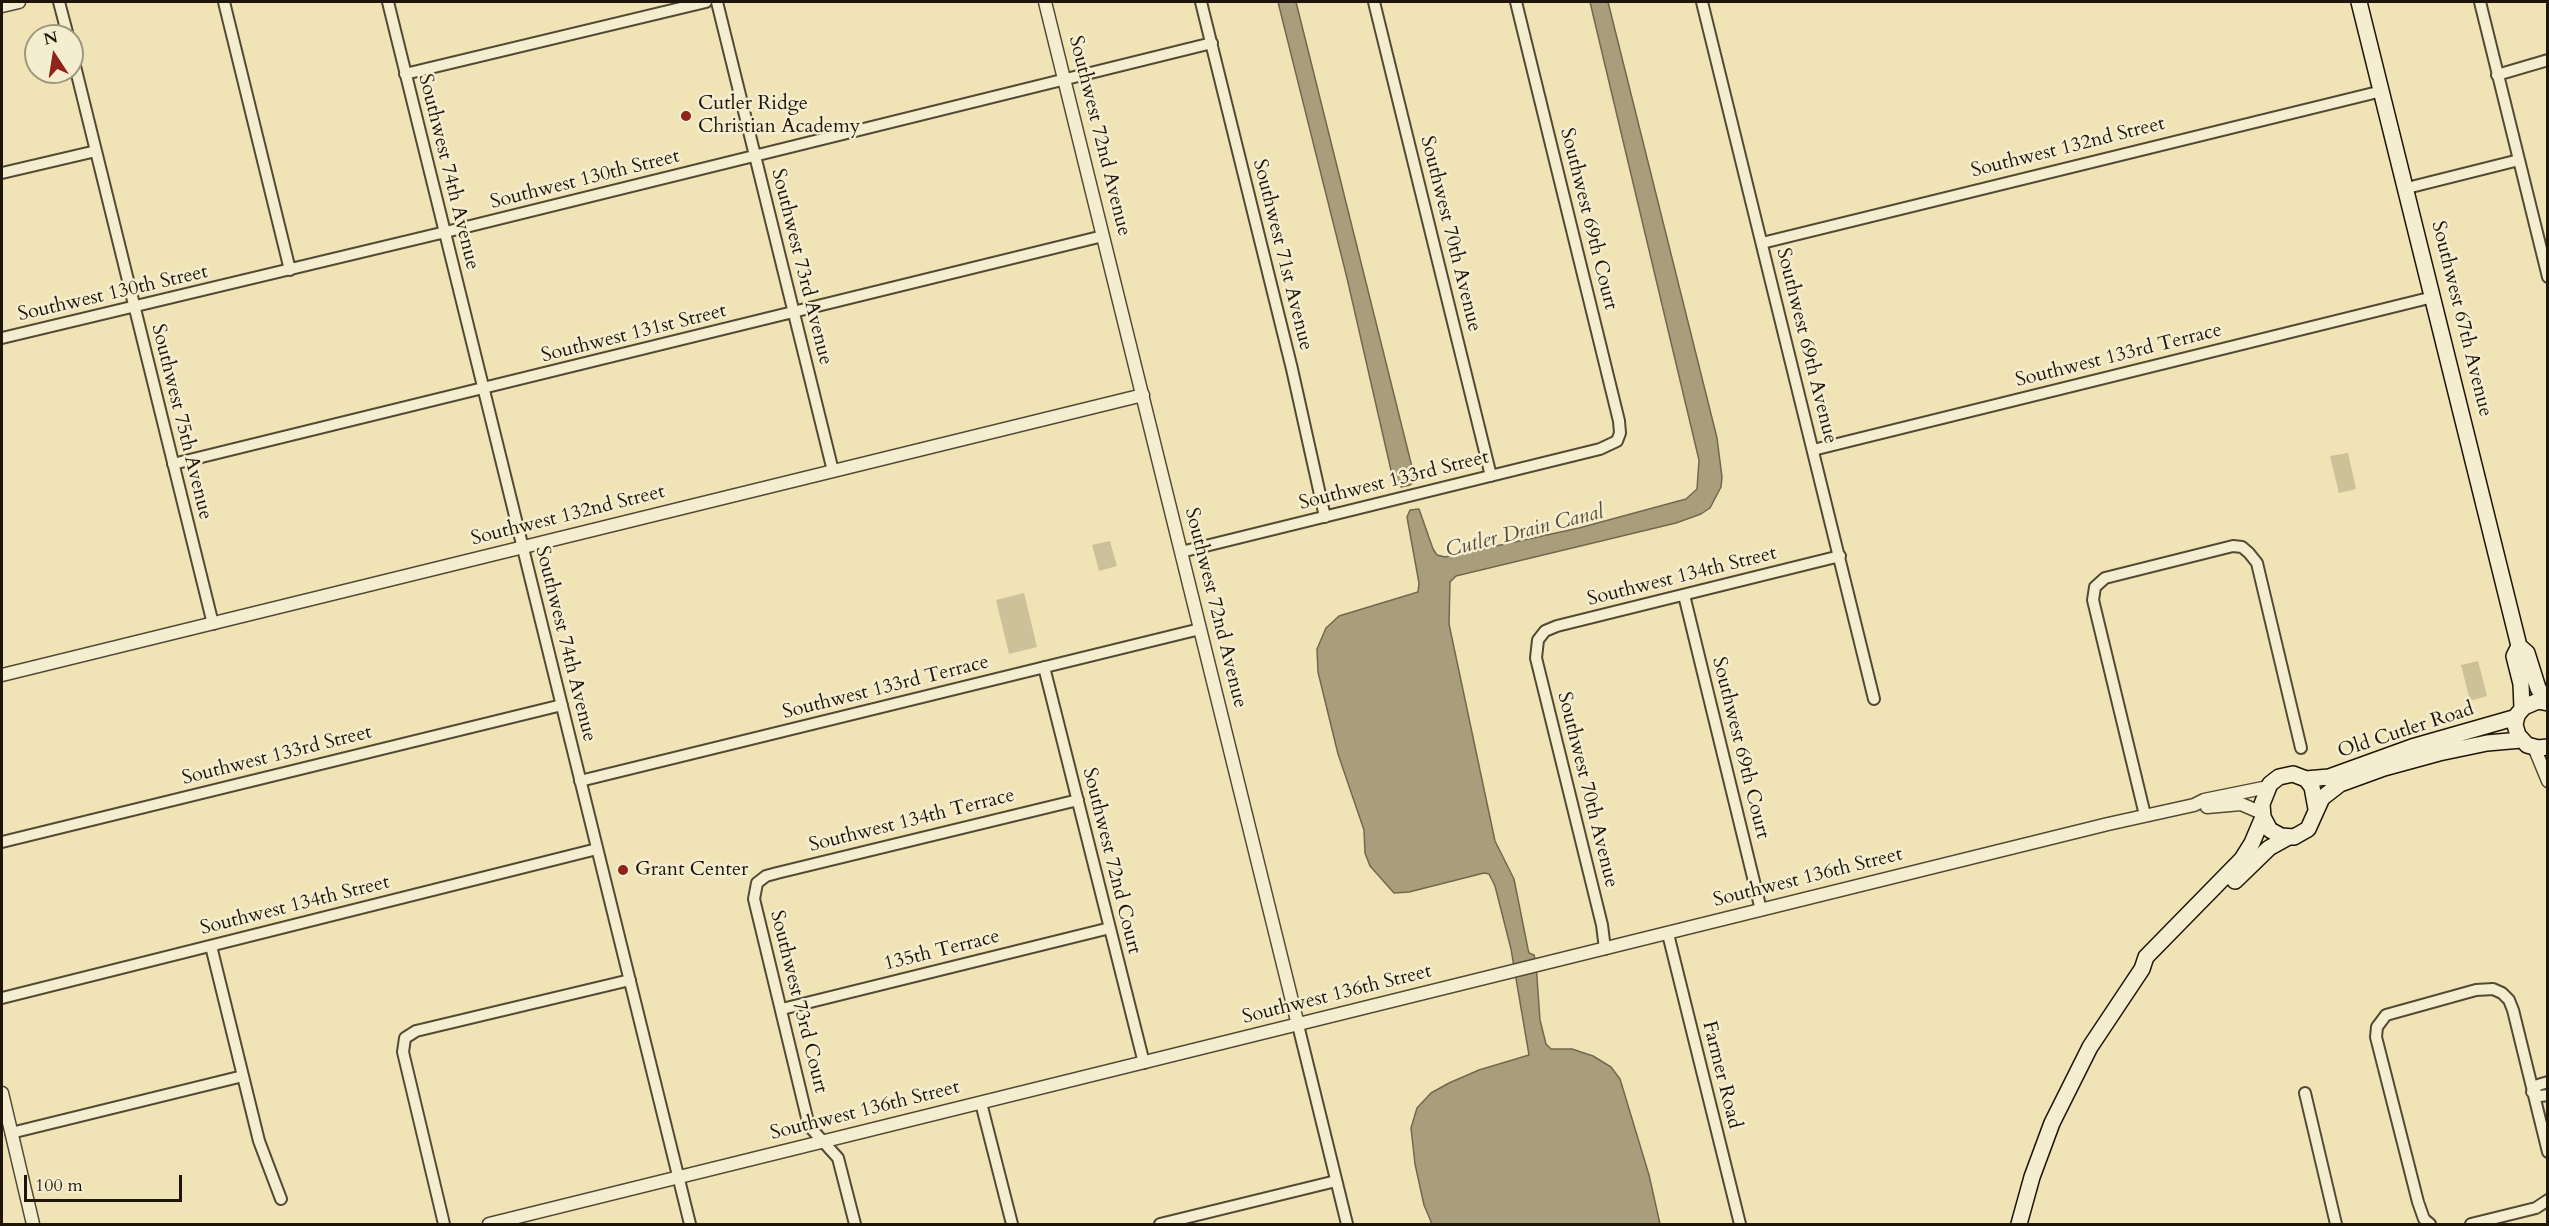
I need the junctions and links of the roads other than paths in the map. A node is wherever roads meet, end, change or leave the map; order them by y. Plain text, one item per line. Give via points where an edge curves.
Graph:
1 (20, 2) edge
2 (59, 2) edge
3 (224, 2) edge
4 (388, 2) edge
5 (706, 2) edge
6 (717, 2) edge
7 (1045, 2) edge
8 (1202, 2) edge
9 (1374, 2) edge
10 (1516, 2) edge
11 (1702, 2) edge
12 (2359, 2) edge
13 (2480, 2) edge
14 (2, 6) edge
15 (65, 24) edge
16 (1212, 43) junction
17 (2547, 60) edge
18 (405, 74) junction
19 (2498, 75) junction
20 (1065, 80) junction
21 (79, 84) edge
22 (2382, 91) junction
23 (96, 151) junction
24 (755, 156) junction
25 (2519, 160) junction
26 (2, 174) edge
27 (2407, 188) junction
28 (445, 232) junction
29 (1103, 236) junction
30 (2542, 236) edge
31 (1762, 243) junction
32 (290, 270) junction
33 (2547, 277) edge
34 (2433, 297) junction
35 (135, 308) junction
36 (794, 313) junction
37 (2, 338) edge
38 (484, 389) junction
39 (1143, 395) junction
40 (1614, 444) joint
41 (1813, 450) junction
42 (173, 464) junction
43 (832, 471) junction
44 (1491, 476) junction
45 (1325, 517) junction
46 (523, 547) junction
47 (1181, 552) junction
48 (1840, 556) junction
49 (1684, 595) junction
50 (213, 624) junction
51 (1200, 629) junction
52 (1538, 640) joint
53 (2519, 646) junction
54 (1044, 667) junction
55 (2, 675) edge
56 (1874, 699) dead end
57 (2547, 702) edge
58 (562, 705) junction
59 (2519, 712) junction
60 (2534, 745) edge
61 (2301, 748) dead end
62 (2307, 779) junction
63 (2547, 780) edge
64 (580, 781) junction
65 (2268, 787) junction
66 (1078, 800) junction
67 (2194, 805) junction
68 (2316, 809) junction
69 (2145, 815) junction
70 (2262, 815) junction
71 (2287, 838) junction
72 (2, 842) edge
73 (597, 849) junction
74 (757, 883) joint
75 (1761, 910) junction
76 (1110, 928) junction
77 (1668, 934) junction
78 (211, 946) junction
79 (1605, 949) junction
80 (2142, 969) junction
81 (630, 980) junction
82 (2, 998) edge
83 (782, 1009) junction
84 (1298, 1024) junction
85 (1144, 1063) junction
86 (243, 1077) junction
87 (2547, 1082) edge
88 (2532, 1092) junction
89 (2, 1093) edge
90 (2305, 1093) dead end
91 (2547, 1095) edge
92 (981, 1103) junction
93 (11, 1133) junction
94 (822, 1142) junction
95 (2547, 1152) edge
96 (679, 1178) junction
97 (1336, 1181) junction
98 (281, 1199) dead end
99 (2547, 1200) edge
100 (525, 1220) edge
101 (33, 1224) edge
102 (444, 1224) edge
103 (489, 1224) edge
104 (690, 1224) edge
105 (855, 1224) edge
106 (1012, 1224) edge
107 (1160, 1224) edge
108 (1347, 1224) edge
109 (1740, 1224) edge
110 (2019, 1224) edge
111 (2336, 1224) edge
112 (2430, 1224) edge
113 (2471, 1224) edge

1 - 14 street
2 - 15 street
3 - 32 street
4 - 18 street, Southwest 74th Avenue
5 - 18 street
6 - 24 street, Southwest 73rd Avenue
7 - 20 street, Southwest 72nd Avenue
8 - 16 street, Southwest 71st Avenue
9 - 44 street, Southwest 70th Avenue
10 - 40 street, Southwest 69th Court via 1619,421 1620,433
11 - 31 street, Southwest 69th Avenue
12 - 22 main road, Southwest 67th Avenue
13 - 19 street
16 - 20 street, Southwest 130th Street
16 - 45 street, Southwest 71st Avenue
17 - 19 street
18 - 28 street, Southwest 74th Avenue
19 - 25 street
20 - 24 street, Southwest 130th Street
20 - 29 street, Southwest 72nd Avenue
21 - 23 street, Southwest 75th Avenue
22 - 27 main road, Southwest 67th Avenue
22 - 31 street, Southwest 132nd Street
23 - 26 street
23 - 35 street, Southwest 75th Avenue
24 - 28 street, Southwest 130th Street
24 - 36 street, Southwest 73rd Avenue
25 - 27 street
25 - 30 street
27 - 34 main road, Southwest 67th Avenue
28 - 32 street, Southwest 130th Street
28 - 38 street, Southwest 74th Avenue
29 - 36 street, Southwest 131st Street
29 - 39 street, Southwest 72nd Avenue
30 - 33 street
31 - 41 street, Southwest 69th Avenue
32 - 35 street, Southwest 130th Street
34 - 41 street, Southwest 133rd Terrace
34 - 53 main road, Southwest 67th Avenue
35 - 37 street, Southwest 130th Street
35 - 42 street, Southwest 75th Avenue
36 - 38 street, Southwest 131st Street
36 - 43 street, Southwest 73rd Avenue
38 - 42 street, Southwest 131st Street
38 - 46 street, Southwest 74th Avenue
39 - 43 street, Southwest 132nd Street
39 - 47 street, Southwest 72nd Avenue
40 - 44 street, Southwest 133rd Street
41 - 48 street, Southwest 69th Avenue
42 - 50 street, Southwest 75th Avenue
43 - 46 street, Southwest 132nd Street
44 - 45 street, Southwest 133rd Street
45 - 47 street, Southwest 133rd Street
46 - 50 street, Southwest 132nd Street
46 - 58 street, Southwest 74th Avenue
47 - 51 street, Southwest 72nd Avenue
48 - 49 street, Southwest 134th Street
48 - 56 street, Southwest 69th Avenue
49 - 52 street, Southwest 134th Street via 1557,626 1545,631
49 - 75 street, Southwest 69th Court
50 - 55 street, Southwest 132nd Street
51 - 54 street, Southwest 133rd Terrace
51 - 84 street, Southwest 72nd Avenue
52 - 79 street, Southwest 70th Avenue via 1536,658
53 - 57 main road, Southwest 67th Avenue via 2526,653
53 - 59 main road, Southwest 67th Avenue via 2514,656 2521,684
54 - 64 street, Southwest 133rd Terrace
54 - 66 street, Southwest 72nd Court
57 - 59 main road, Old Cutler Road via 2532,703
58 - 64 street, Southwest 74th Avenue
58 - 72 street, Southwest 133rd Street
59 - 60 main road via 2516,731
59 - 62 main road, Old Cutler Road via 2328,777
60 - 63 street
60 - 68 main road, Old Cutler Road via 2459,748 2384,768 2334,788
61 - 69 street via 2257,563 2249,553 2238,546 2111,576 2095,587 2093,600
62 - 65 main road, Old Cutler Road via 2288,774
62 - 68 main road
64 - 73 street, Southwest 74th Avenue
65 - 67 street, Southwest 136th Street
65 - 70 main road
66 - 74 street, Southwest 134th Terrace via 777,873
66 - 76 street, Southwest 72nd Court
67 - 69 street, Southwest 136th Street
67 - 70 street, Southwest 136th Street via 2241,804
68 - 71 main road, Old Cutler Road via 2308,828
69 - 75 street, Southwest 136th Street
70 - 71 main road via 2275,834
70 - 80 main road via 2242,860 2160,941 2146,957
71 - 80 main road, Old Cutler Road via 2263,853 2153,963
73 - 78 street, Southwest 134th Street
73 - 81 street, Southwest 74th Avenue
74 - 83 street, Southwest 73rd Court via 754,899
75 - 77 street, Southwest 136th Street
76 - 83 street, 135th Terrace
76 - 85 street, Southwest 72nd Court
77 - 79 street, Southwest 136th Street
77 - 109 street, Farmer Road
78 - 82 street, Southwest 134th Street
78 - 86 street
79 - 84 street, Southwest 136th Street
80 - 110 main road via 2102,1028 2067,1091 2038,1161
81 - 96 street, Southwest 74th Avenue
81 - 102 street via 416,1031 405,1038 403,1052
83 - 94 street, Southwest 73rd Court via 809,1125
84 - 85 street, Southwest 136th Street
84 - 97 street, Southwest 72nd Avenue
85 - 92 street, Southwest 136th Street
86 - 93 street
86 - 98 street via 259,1141
87 - 88 street
88 - 91 street
88 - 95 street
88 - 112 street via 2513,1010 2502,993 2476,990 2393,1011 2380,1021 2376,1036 2421,1214
89 - 93 street
90 - 111 street
92 - 94 street, Southwest 136th Street
92 - 106 street
93 - 101 street
94 - 96 street, Southwest 136th Street
94 - 105 street, Southwest 73rd Court via 838,1158
96 - 100 street, Southwest 136th Street
96 - 104 street, Southwest 74th Avenue
97 - 107 street
97 - 108 street, Southwest 72nd Avenue
99 - 113 street via 2536,1208
100 - 103 street, Southwest 136th Street

